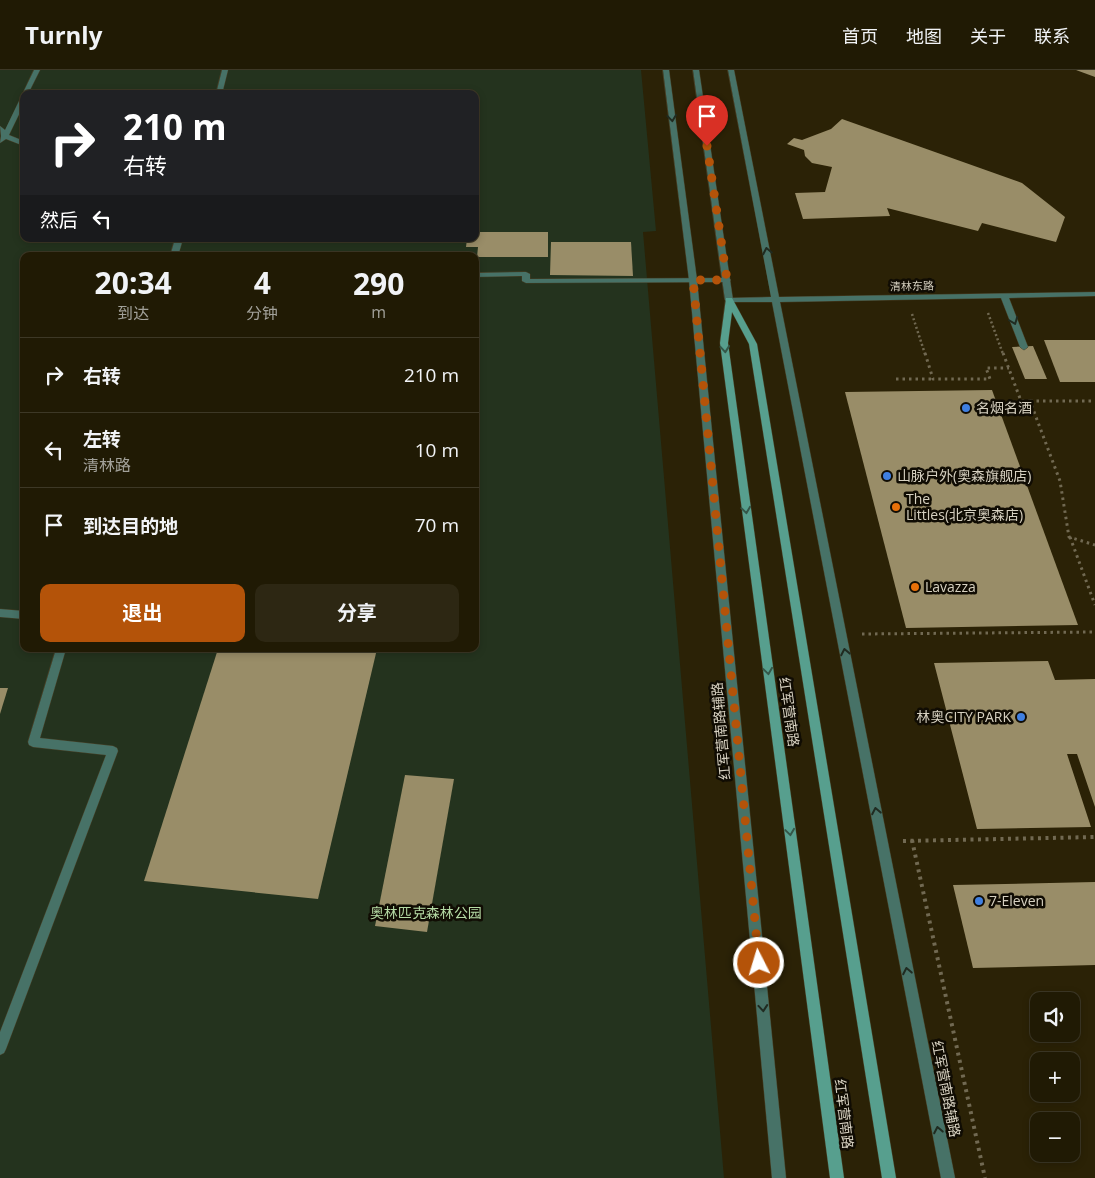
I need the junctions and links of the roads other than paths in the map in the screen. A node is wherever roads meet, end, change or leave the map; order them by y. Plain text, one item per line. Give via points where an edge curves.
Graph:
1 (36, 70) edge
2 (225, 70) edge
3 (666, 70) edge
4 (696, 70) edge
5 (731, 70) edge
6 (26, 90) edge
7 (220, 90) edge
8 (20, 103) edge
9 (0, 128) edge
10 (3, 138) edge
11 (20, 143) edge
12 (479, 275) edge
13 (693, 280) junction
14 (727, 280) junction
15 (1095, 294) edge
16 (1004, 296) junction
17 (776, 299) junction
18 (729, 300) junction
19 (1024, 346) dead end
20 (0, 613) edge
21 (20, 615) edge
22 (60, 652) edge
23 (861, 1010) junction
24 (0, 1049) edge
25 (882, 1138) dead end
26 (779, 1178) edge
27 (837, 1178) edge
28 (889, 1178) edge
29 (948, 1178) edge

1 - 6 street
2 - 7 street
3 -> 13 street, 红军营南路辅路
4 - 14 street
17 -> 5 street, 红军营南路辅路
8 - 10 street
9 - 10 street
10 - 11 street
12 - 13 street via 526,274 526,281
13 - 14 street
13 -> 26 street, 红军营南路辅路
14 - 18 street
15 - 16 street, 清林东路
16 - 17 street, 清林东路
16 -> 19 street
17 - 18 street, 清林东路
29 -> 17 street, 红军营南路辅路
18 - 23 main road, 红军营南路 via 753,344 755,354
18 -> 27 main road, 红军营南路 via 724,344
20 - 21 street
22 - 24 street via 33,742 113,751
23 - 25 main road, 红军营南路
23 - 28 main road, 红军营南路

